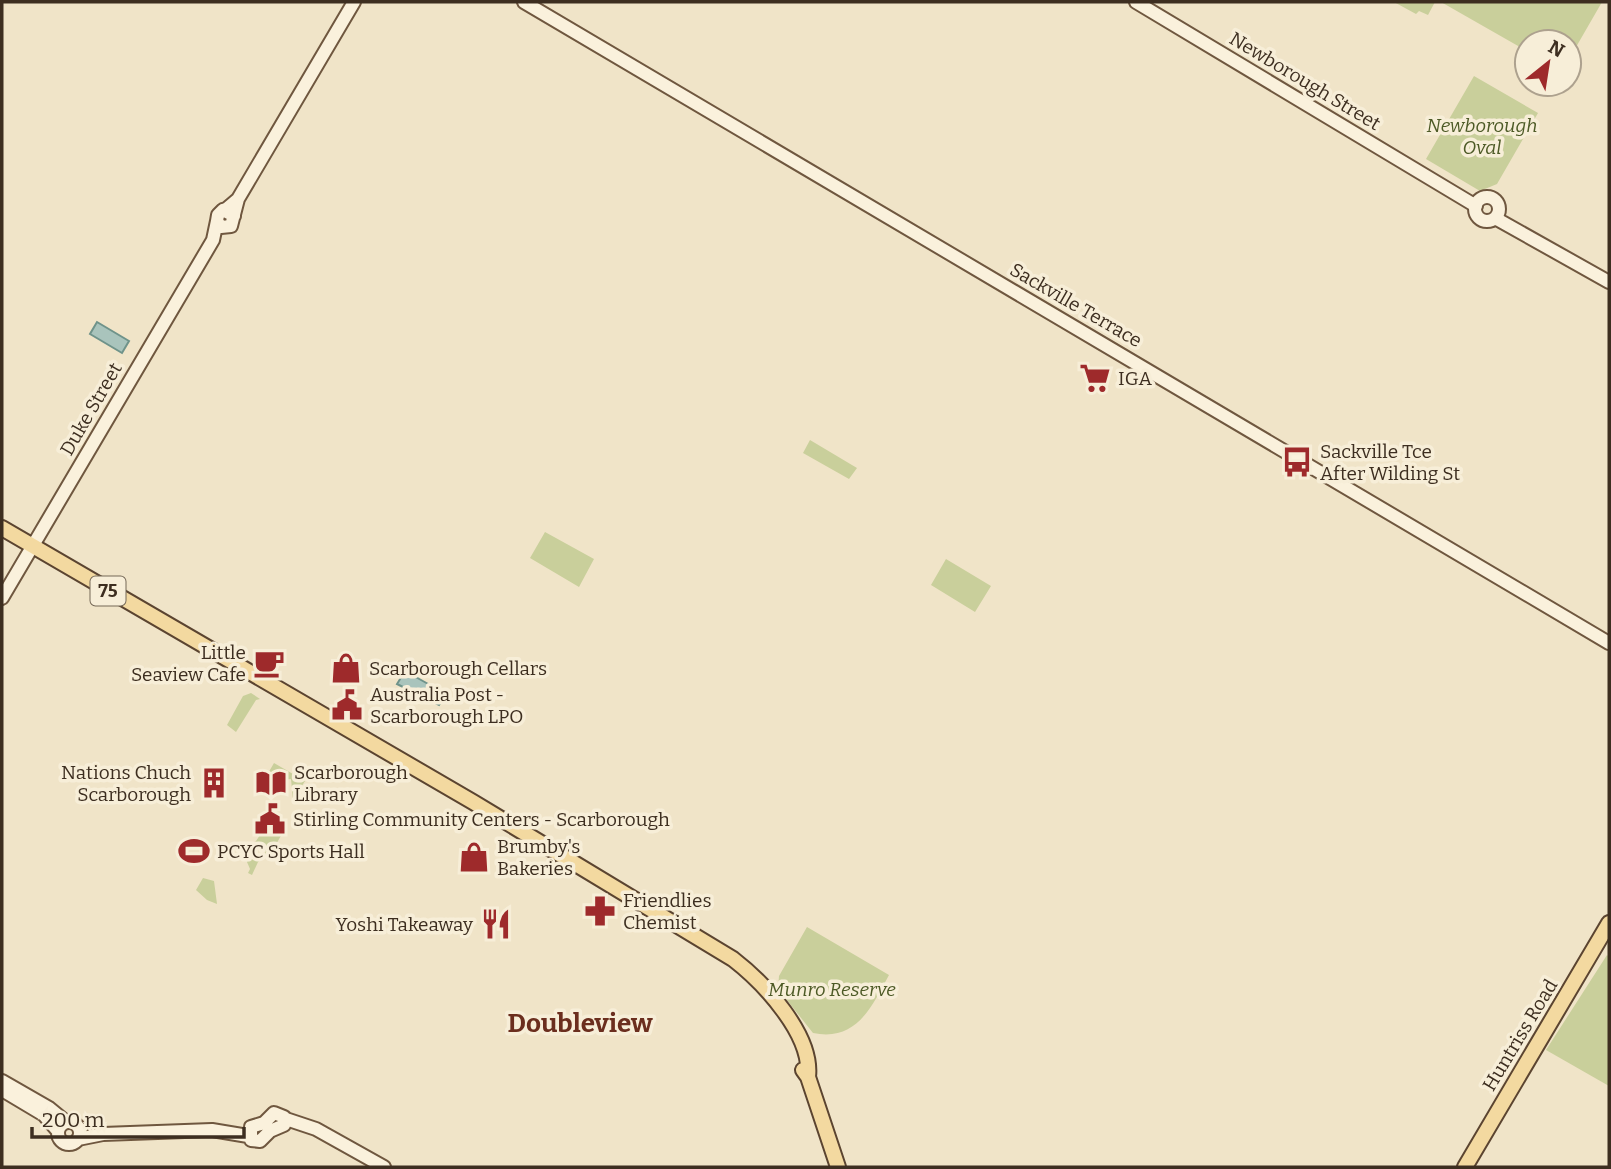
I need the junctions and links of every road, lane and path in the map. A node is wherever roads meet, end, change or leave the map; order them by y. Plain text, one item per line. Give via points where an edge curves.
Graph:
1 (355, 2) edge
2 (524, 2) edge
3 (537, 2) edge
4 (1136, 2) edge
5 (1478, 203) junction
6 (1497, 214) junction
7 (1609, 282) edge
8 (2, 528) edge
9 (32, 546) junction
10 (2, 598) edge
11 (1609, 634) edge
12 (1609, 643) edge
13 (1609, 923) edge
14 (1609, 935) edge
15 (2, 1081) edge
16 (2, 1090) edge
17 (70, 1129) junction
18 (384, 1167) edge
19 (838, 1167) edge
20 (1465, 1167) edge
21 (1473, 1167) edge

1 - 9 main road, Duke Street
2 - 12 main road, Sackville Terrace
3 - 11 main road, Sackville Terrace
4 - 5 main road, Newborough Street
5 - 6 main road, Newborough Street via 1491,198
5 - 6 main road, Newborough Street via 1476,214 1482,220
6 - 7 main road, Newborough Street
8 - 9 main road, 75
9 - 10 main road, Duke Street
9 - 19 main road, 75 via 729,965 771,1007 808,1077
13 - 20 main road, Huntriss Road
14 - 21 main road, Huntriss Road
15 - 17 main road via 55,1112
16 - 17 main road
17 - 18 main road via 103,1134 221,1126 250,1131 274,1113 282,1124 316,1129

